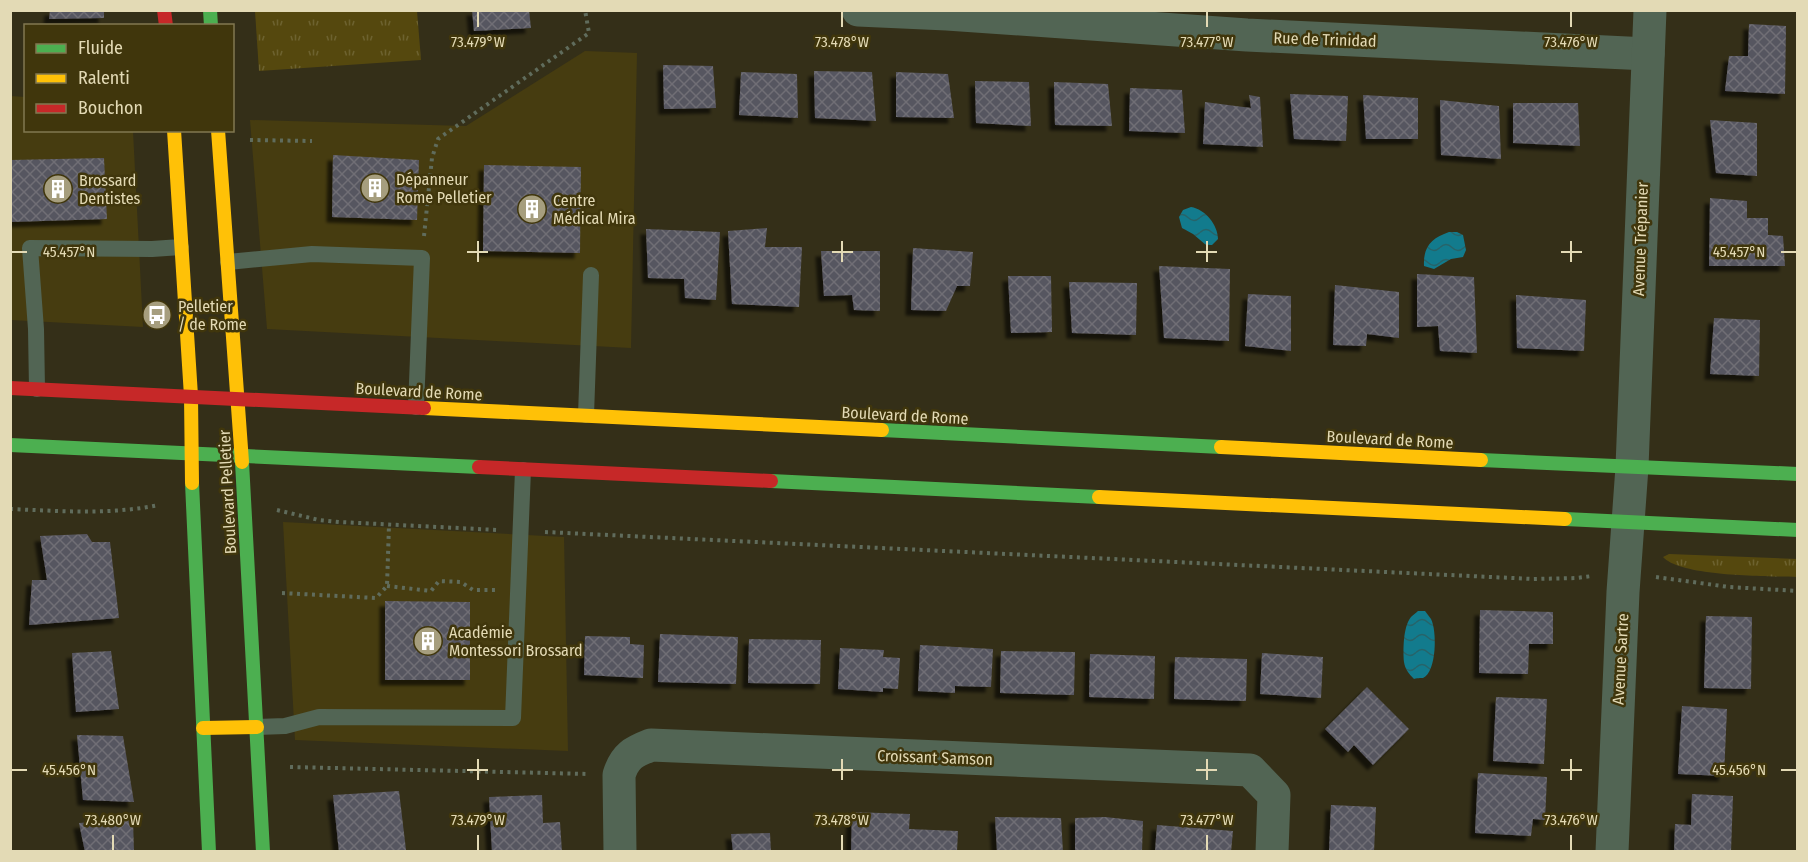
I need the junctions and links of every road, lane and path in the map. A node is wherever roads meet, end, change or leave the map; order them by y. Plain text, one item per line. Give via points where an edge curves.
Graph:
1 (585, 10) edge
2 (858, 10) edge
3 (1650, 10) edge
4 (947, 12) edge
5 (1648, 54) junction
6 (174, 132) edge
7 (219, 132) edge
8 (252, 140) dead end
9 (312, 141) dead end
10 (181, 247) junction
11 (422, 258) junction
12 (228, 262) junction
13 (591, 275) dead end
14 (10, 388) edge
15 (37, 389) junction
16 (191, 396) junction
17 (238, 399) junction
18 (416, 407) junction
19 (586, 416) junction
20 (10, 445) edge
21 (190, 454) junction
22 (242, 457) junction
23 (1632, 467) junction
24 (523, 470) junction
25 (1797, 474) edge
26 (162, 504) dead end
27 (10, 509) edge
28 (273, 511) dead end
29 (1627, 522) junction
30 (389, 525) junction
31 (496, 530) dead end
32 (1797, 530) edge
33 (536, 532) dead end
34 (1597, 575) dead end
35 (1659, 578) dead end
36 (387, 586) junction
37 (501, 591) dead end
38 (1797, 591) edge
39 (278, 593) dead end
40 (257, 727) junction
41 (203, 728) junction
42 (287, 767) dead end
43 (590, 774) dead end
44 (209, 852) edge
45 (263, 852) edge
46 (620, 852) edge
47 (1272, 852) edge
48 (1612, 852) edge

1 - 11 path via 589,33 438,139 432,158
2 - 4 street, Rue de Trinidad
3 - 5 street, Avenue Trépanier
4 - 5 street, Rue de Trinidad via 1248,35
5 - 23 street, Avenue Trépanier
6 - 10 main road, Boulevard Pelletier
7 - 12 main road, Boulevard Pelletier
8 - 9 path
10 - 15 lane via 30,248
10 - 16 main road, Boulevard Pelletier
11 - 12 lane via 312,254
11 - 18 lane
12 - 17 main road, Boulevard Pelletier
13 - 19 lane
14 - 15 main road, Boulevard de Rome
15 - 16 main road, Boulevard de Rome
16 - 17 main road, Boulevard de Rome
16 - 21 main road, Boulevard Pelletier
17 - 18 main road, Boulevard de Rome
17 - 22 main road, Boulevard Pelletier
18 - 19 main road, Boulevard de Rome
19 - 23 main road, Boulevard de Rome
20 - 21 main road
21 - 22 main road
21 - 41 main road, Boulevard Pelletier
22 - 24 main road
22 - 40 main road, Boulevard Pelletier
23 - 25 main road, Boulevard de Rome
23 - 29 street, Avenue Sartre
24 - 29 main road
24 - 40 lane via 513,718 319,717 285,726
26 - 27 path via 102,512
28 - 30 path via 320,520
29 - 32 main road
29 - 48 street, Avenue Sartre
30 - 31 path
30 - 36 path
33 - 34 path via 1533,579
35 - 38 path
36 - 37 path via 431,591 439,581 461,582 472,590
36 - 39 path via 376,598
40 - 41 main road
40 - 45 main road, Boulevard Pelletier
41 - 44 main road, Boulevard Pelletier
42 - 43 path
46 - 47 street, Croissant Samson via 619,776 633,753 651,745 1250,770 1274,795

